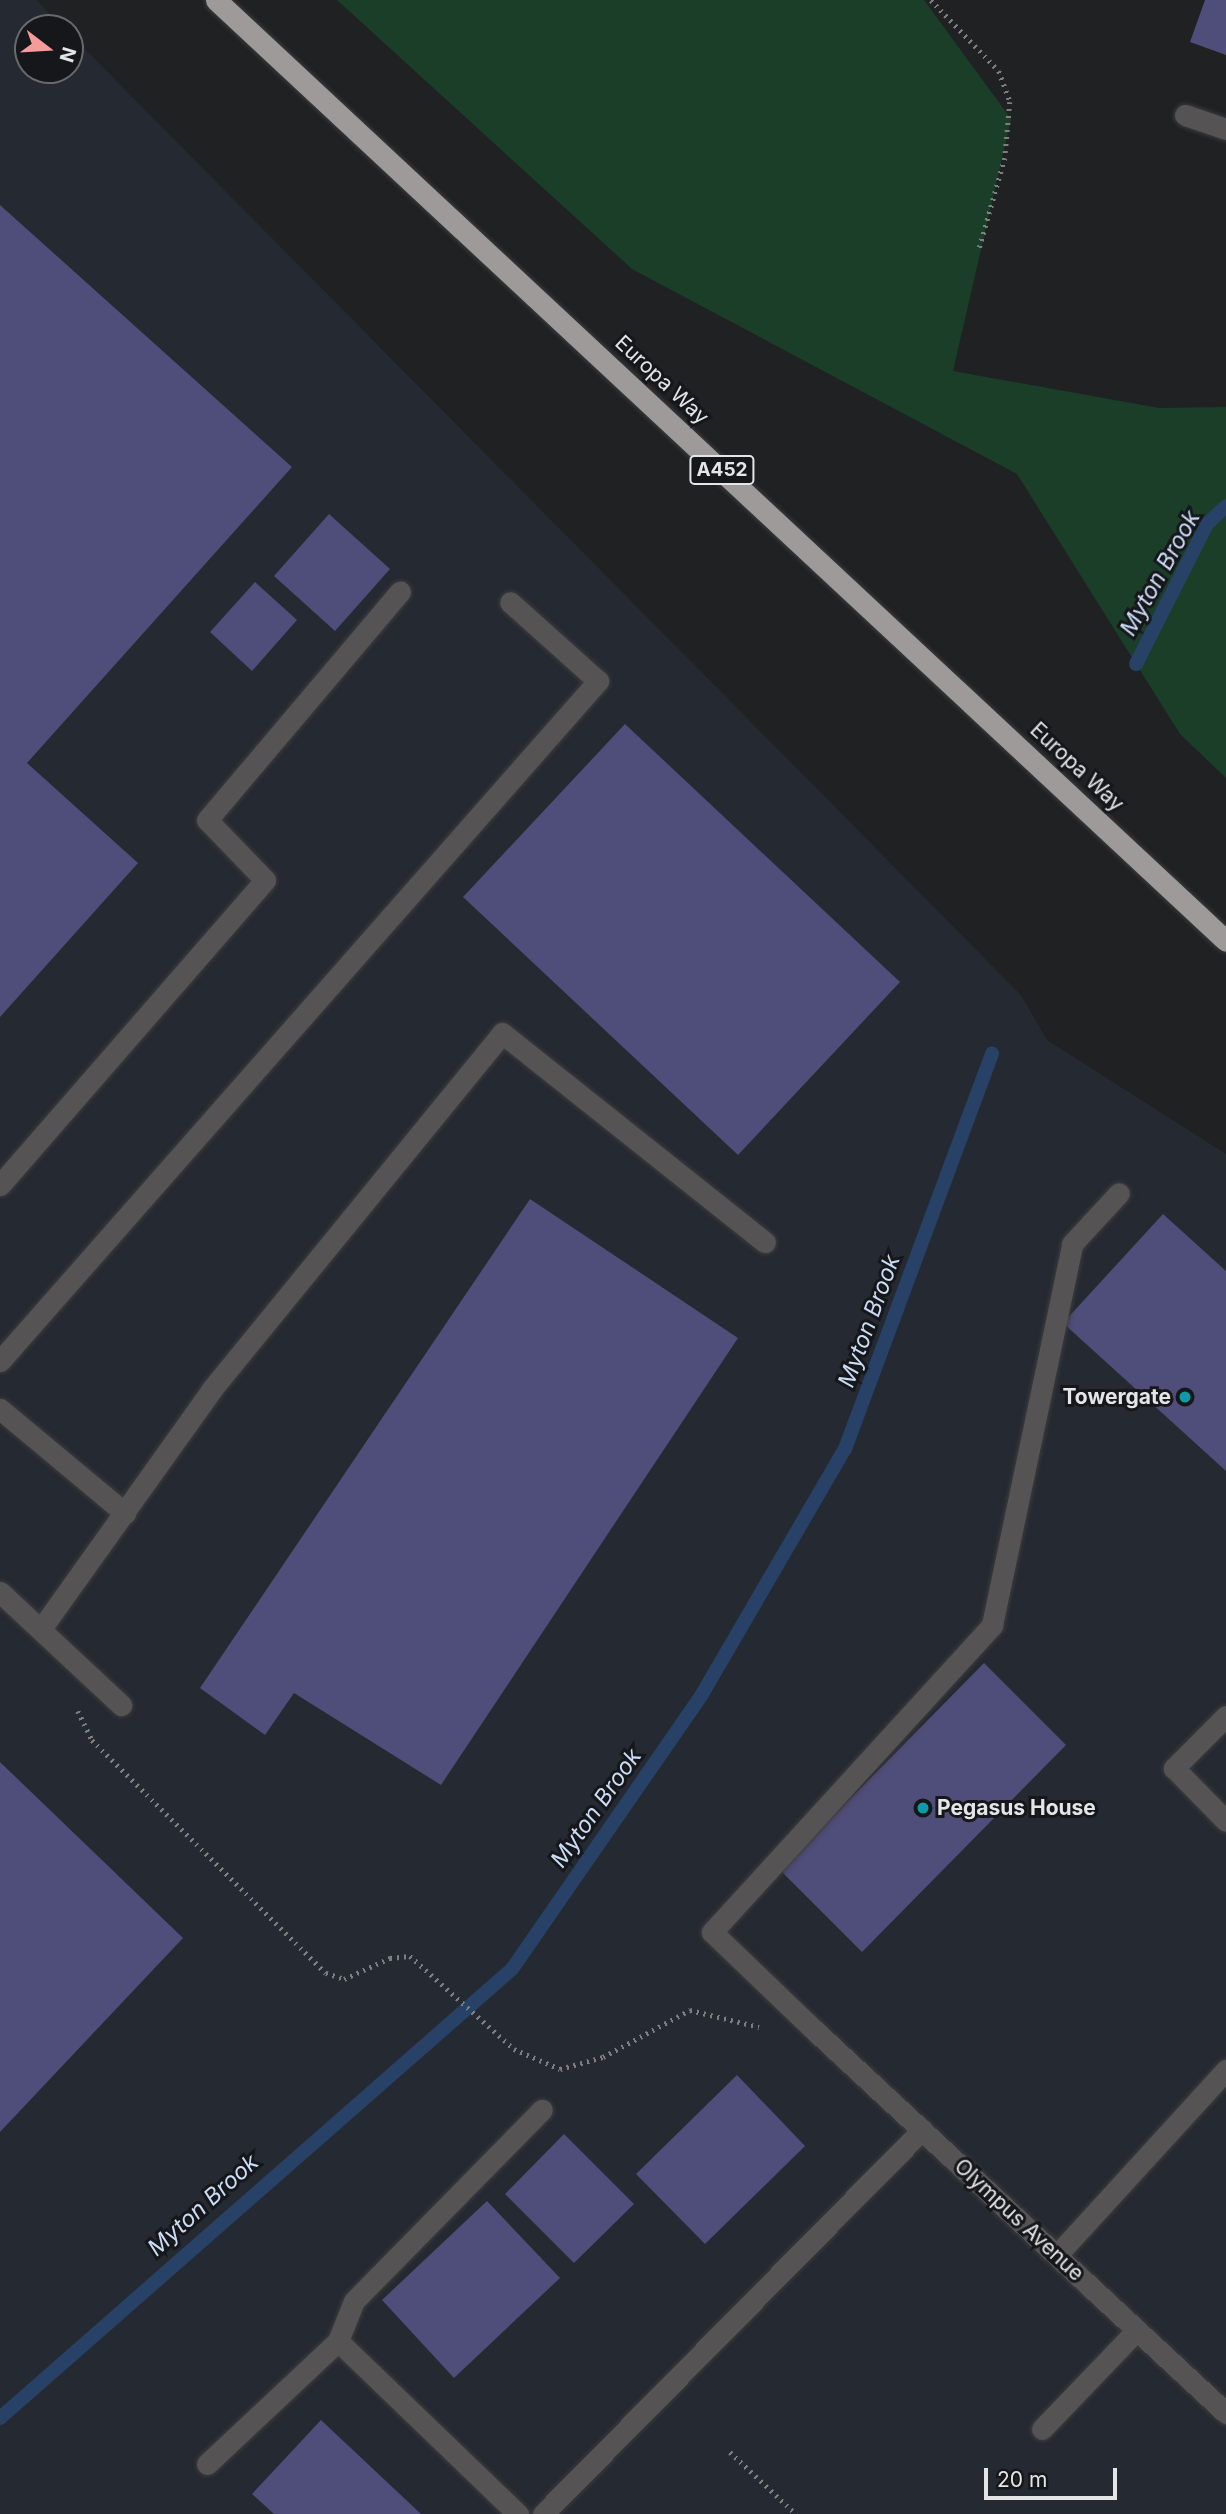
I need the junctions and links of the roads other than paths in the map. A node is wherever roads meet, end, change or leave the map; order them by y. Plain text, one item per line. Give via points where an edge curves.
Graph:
1 (216, 0) edge
2 (1185, 115) dead end
3 (1226, 129) edge
4 (400, 592) dead end
5 (510, 602) dead end
6 (1226, 941) edge
7 (0, 1185) edge
8 (1119, 1193) dead end
9 (765, 1242) dead end
10 (0, 1361) edge
11 (0, 1409) edge
12 (125, 1513) junction
13 (0, 1592) edge
14 (41, 1629) junction
15 (121, 1705) dead end
16 (1226, 1716) edge
17 (1226, 1821) edge
18 (1226, 2070) edge
19 (542, 2110) dead end
20 (922, 2130) junction
21 (1057, 2255) junction
22 (1137, 2330) junction
23 (338, 2341) junction
24 (1226, 2413) edge
25 (1042, 2428) dead end
26 (207, 2464) dead end
27 (518, 2514) edge
28 (543, 2514) edge

1 - 6 highway, Europa Way / A452
2 - 3 street
4 - 7 street via 206,820 265,880
5 - 10 street via 597,681
8 - 20 street, Olympus Avenue via 1072,1244 992,1625 712,1932
9 - 12 street via 502,1033 212,1389
11 - 12 street
12 - 14 street
13 - 14 street
14 - 15 street
16 - 17 street via 1174,1768
18 - 21 street
19 - 23 street via 354,2301
20 - 21 street, Olympus Avenue
20 - 28 street
21 - 22 street, Olympus Avenue
22 - 24 street, Olympus Avenue
22 - 25 street
23 - 26 street
23 - 27 street

